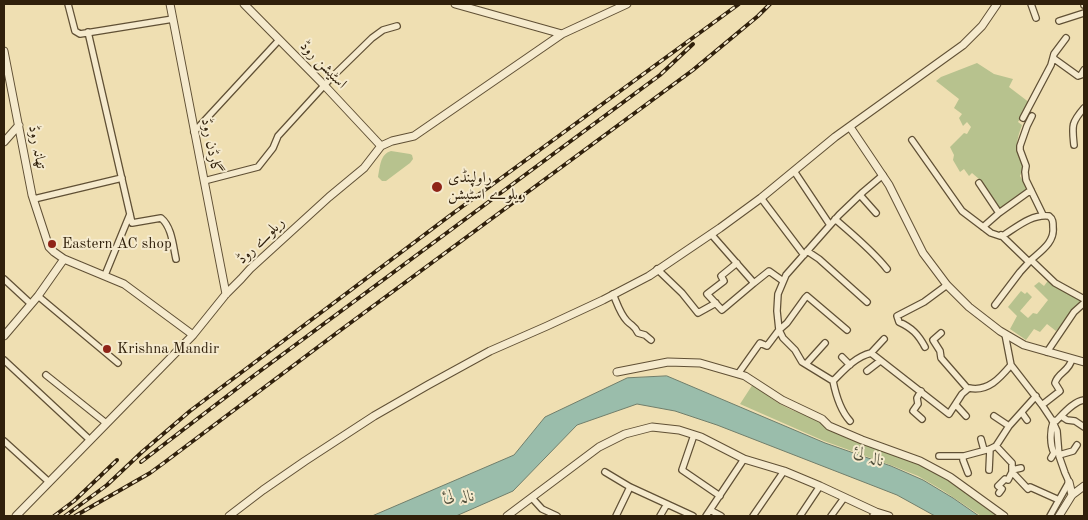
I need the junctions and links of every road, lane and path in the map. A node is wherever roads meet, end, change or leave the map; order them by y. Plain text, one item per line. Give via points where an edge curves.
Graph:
1 (68, 4) edge
2 (170, 4) edge
3 (244, 4) edge
4 (455, 4) edge
5 (627, 4) edge
6 (996, 4) edge
7 (1031, 4) edge
8 (1084, 13) edge
9 (1036, 18) dead end
10 (172, 19) junction
11 (1059, 21) dead end
12 (397, 26) dead end
13 (88, 32) junction
14 (562, 34) junction
15 (1066, 38) dead end
16 (279, 40) junction
17 (4, 50) edge
18 (1053, 58) junction
19 (1084, 70) edge
20 (6, 83) edge
21 (324, 85) junction
22 (1084, 108) edge
23 (1032, 116) dead end
24 (1023, 118) dead end
25 (18, 124) junction
26 (850, 127) junction
27 (194, 132) junction
28 (912, 140) dead end
29 (4, 142) edge
30 (1074, 145) dead end
31 (381, 146) junction
32 (794, 171) junction
33 (883, 175) junction
34 (122, 178) junction
35 (204, 181) junction
36 (979, 183) dead end
37 (1031, 190) junction
38 (860, 195) junction
39 (761, 198) junction
40 (34, 199) junction
41 (876, 213) dead end
42 (130, 214) junction
43 (999, 214) junction
44 (1043, 215) junction
45 (835, 220) junction
46 (830, 225) junction
47 (984, 228) junction
48 (711, 234) junction
49 (1001, 235) junction
50 (805, 253) junction
51 (64, 259) junction
52 (176, 259) dead end
53 (1030, 261) junction
54 (737, 263) junction
55 (657, 269) junction
56 (887, 269) dead end
57 (105, 275) junction
58 (4, 279) edge
59 (783, 281) junction
60 (754, 283) junction
61 (947, 285) junction
62 (226, 294) junction
63 (613, 294) junction
64 (38, 296) junction
65 (1084, 299) edge
66 (867, 302) dead end
67 (716, 303) junction
68 (1084, 303) edge
69 (31, 304) junction
70 (995, 305) dead end
71 (779, 330) junction
72 (846, 330) dead end
73 (941, 334) dead end
74 (1005, 334) junction
75 (193, 335) junction
76 (4, 336) edge
77 (884, 339) dead end
78 (651, 340) dead end
79 (825, 343) dead end
80 (925, 347) dead end
81 (1047, 352) junction
82 (871, 353) junction
83 (842, 357) dead end
84 (1072, 358) junction
85 (4, 360) edge
86 (880, 361) junction
87 (1084, 362) edge
88 (118, 363) dead end
89 (806, 364) junction
90 (850, 365) junction
91 (1012, 365) junction
92 (867, 371) dead end
93 (617, 372) dead end
94 (738, 374) junction
95 (46, 376) dead end
96 (833, 381) junction
97 (968, 389) junction
98 (921, 391) junction
99 (1036, 396) junction
100 (1084, 400) edge
101 (956, 405) junction
102 (1042, 405) junction
103 (1022, 412) junction
104 (966, 416) dead end
105 (994, 416) dead end
106 (1061, 416) junction
107 (922, 419) dead end
108 (1027, 420) dead end
109 (850, 421) dead end
110 (1053, 422) junction
111 (106, 423) junction
112 (1009, 426) junction
113 (1084, 427) edge
114 (694, 435) junction
115 (90, 440) junction
116 (980, 440) dead end
117 (4, 442) edge
118 (1077, 445) dead end
119 (996, 446) junction
120 (987, 450) junction
121 (960, 454) junction
122 (1059, 454) junction
123 (939, 456) dead end
124 (1051, 458) dead end
125 (744, 459) junction
126 (1021, 468) dead end
127 (989, 470) dead end
128 (784, 471) junction
129 (1012, 471) junction
130 (605, 472) dead end
131 (968, 473) dead end
132 (49, 482) junction
133 (1069, 482) junction
134 (820, 486) junction
135 (1084, 486) edge
136 (630, 487) junction
137 (999, 493) dead end
138 (1072, 495) junction
139 (720, 496) junction
140 (532, 498) junction
141 (844, 498) junction
142 (1059, 500) junction
143 (666, 504) junction
144 (710, 510) junction
145 (874, 515) edge
146 (16, 516) edge
147 (229, 516) edge
148 (507, 516) edge
149 (557, 516) edge
150 (616, 516) edge
151 (660, 516) edge
152 (693, 516) edge
153 (706, 516) edge
154 (721, 516) edge
155 (753, 516) edge
156 (800, 516) edge
157 (831, 516) edge
158 (889, 516) edge
159 (1004, 516) edge
160 (1050, 516) edge
161 (1060, 516) edge

1 - 13 street via 75,31 80,34
2 - 10 street, گارڈن روڈ
3 - 16 street, اسٹیشن روڈ
4 - 14 street
5 - 14 street
6 - 26 street via 982,26 963,45
7 - 9 street
8 - 11 street
10 - 13 street
10 - 27 street, گارڈن روڈ
12 - 21 street via 372,38
13 - 34 street
14 - 31 street via 414,136
15 - 18 street
16 - 21 street, اسٹیشن روڈ
16 - 27 street
17 - 20 street, تھانہ روڈ
18 - 19 street via 1078,76
18 - 24 street
20 - 25 street, تھانہ روڈ
21 - 31 street, اسٹیشن روڈ
21 - 35 street via 278,136 258,167
22 - 30 street via 1072,127
23 - 37 street via 1020,146
25 - 29 street
25 - 40 street, تھانہ روڈ
26 - 32 street
26 - 33 street
27 - 35 street, گارڈن روڈ
28 - 47 street via 962,211
31 - 62 street, ریلوے روڈ via 364,168 250,268
32 - 39 street
32 - 46 street
33 - 38 street
33 - 61 street via 923,253
34 - 40 street
34 - 42 street
35 - 62 street, گارڈن روڈ
36 - 43 street
37 - 43 street
37 - 44 street
38 - 41 street
38 - 45 street
39 - 48 street
39 - 50 street
40 - 51 street, تھانہ روڈ via 49,247
42 - 52 street via 132,223 161,218 166,222
42 - 57 street
43 - 47 street
44 - 49 street
44 - 53 street via 1052,219 1054,233 1051,241
45 - 46 street
45 - 56 street
46 - 50 street
47 - 49 street
48 - 54 street
48 - 55 street
49 - 53 street
50 - 59 street
50 - 66 street via 819,259
51 - 57 street
51 - 64 street
53 - 65 street via 1055,283
53 - 70 street
54 - 60 street
54 - 67 street via 721,276 724,281 708,294
55 - 63 street
55 - 67 street via 698,313
57 - 75 street via 124,284
58 - 69 street
59 - 60 street via 769,271
59 - 71 street via 778,294
60 - 67 street via 722,310
61 - 74 street via 969,307
61 - 80 street via 897,316 899,322 919,335
62 - 75 street, ریلوے روڈ
63 - 78 street via 627,320 638,333
63 - 147 street via 490,351 374,416
64 - 69 street
64 - 88 street
68 - 81 street via 1074,312
69 - 76 street
71 - 72 street via 807,296
71 - 89 street
71 - 94 street via 767,346 760,343
73 - 97 street via 934,340 941,358
74 - 81 street via 1024,346
74 - 91 street
75 - 111 street, ریلوے روڈ
77 - 82 street
79 - 89 street
81 - 84 street
82 - 86 street
82 - 90 street
83 - 90 street
84 - 87 street
84 - 102 street via 1071,365 1056,379 1060,391
85 - 115 street
86 - 92 street
86 - 98 street
89 - 96 street
90 - 96 street
91 - 97 street via 992,384
91 - 99 street
93 - 94 street via 668,362 700,363
94 - 159 street via 782,400 822,418 829,426 920,461 950,477
95 - 111 street
96 - 109 street via 838,403
97 - 101 street
98 - 101 street via 949,414
98 - 107 street via 913,411
99 - 102 street
99 - 103 street
100 - 106 street
101 - 104 street
102 - 110 street
103 - 108 street
103 - 112 street
105 - 112 street
106 - 110 street
106 - 113 street
110 - 122 street
110 - 124 street via 1050,446 1054,453
111 - 115 street, ریلوے روڈ
112 - 119 street
114 - 125 street
114 - 139 street via 682,470
114 - 140 street via 652,427 626,434 599,447
115 - 132 street, ریلوے روڈ
116 - 120 street
117 - 132 street
118 - 122 street via 1073,451
119 - 120 street
119 - 129 street via 1012,463
120 - 121 street
120 - 127 street
121 - 123 street
121 - 131 street
122 - 133 street
125 - 128 street
125 - 139 street
126 - 129 street
128 - 134 street
128 - 155 street
129 - 137 street via 1008,480 998,486 1002,489
129 - 142 street via 1028,489 1030,487
130 - 136 street
132 - 146 street, ریلوے روڈ
133 - 138 street
133 - 142 street
134 - 141 street
134 - 156 street
135 - 138 street
136 - 143 street
136 - 150 street
138 - 161 street
139 - 144 street
140 - 148 street
140 - 149 street via 542,509
141 - 145 street
141 - 157 street
142 - 160 street
143 - 151 street
143 - 152 street
144 - 153 street
144 - 154 street
145 - 158 street

